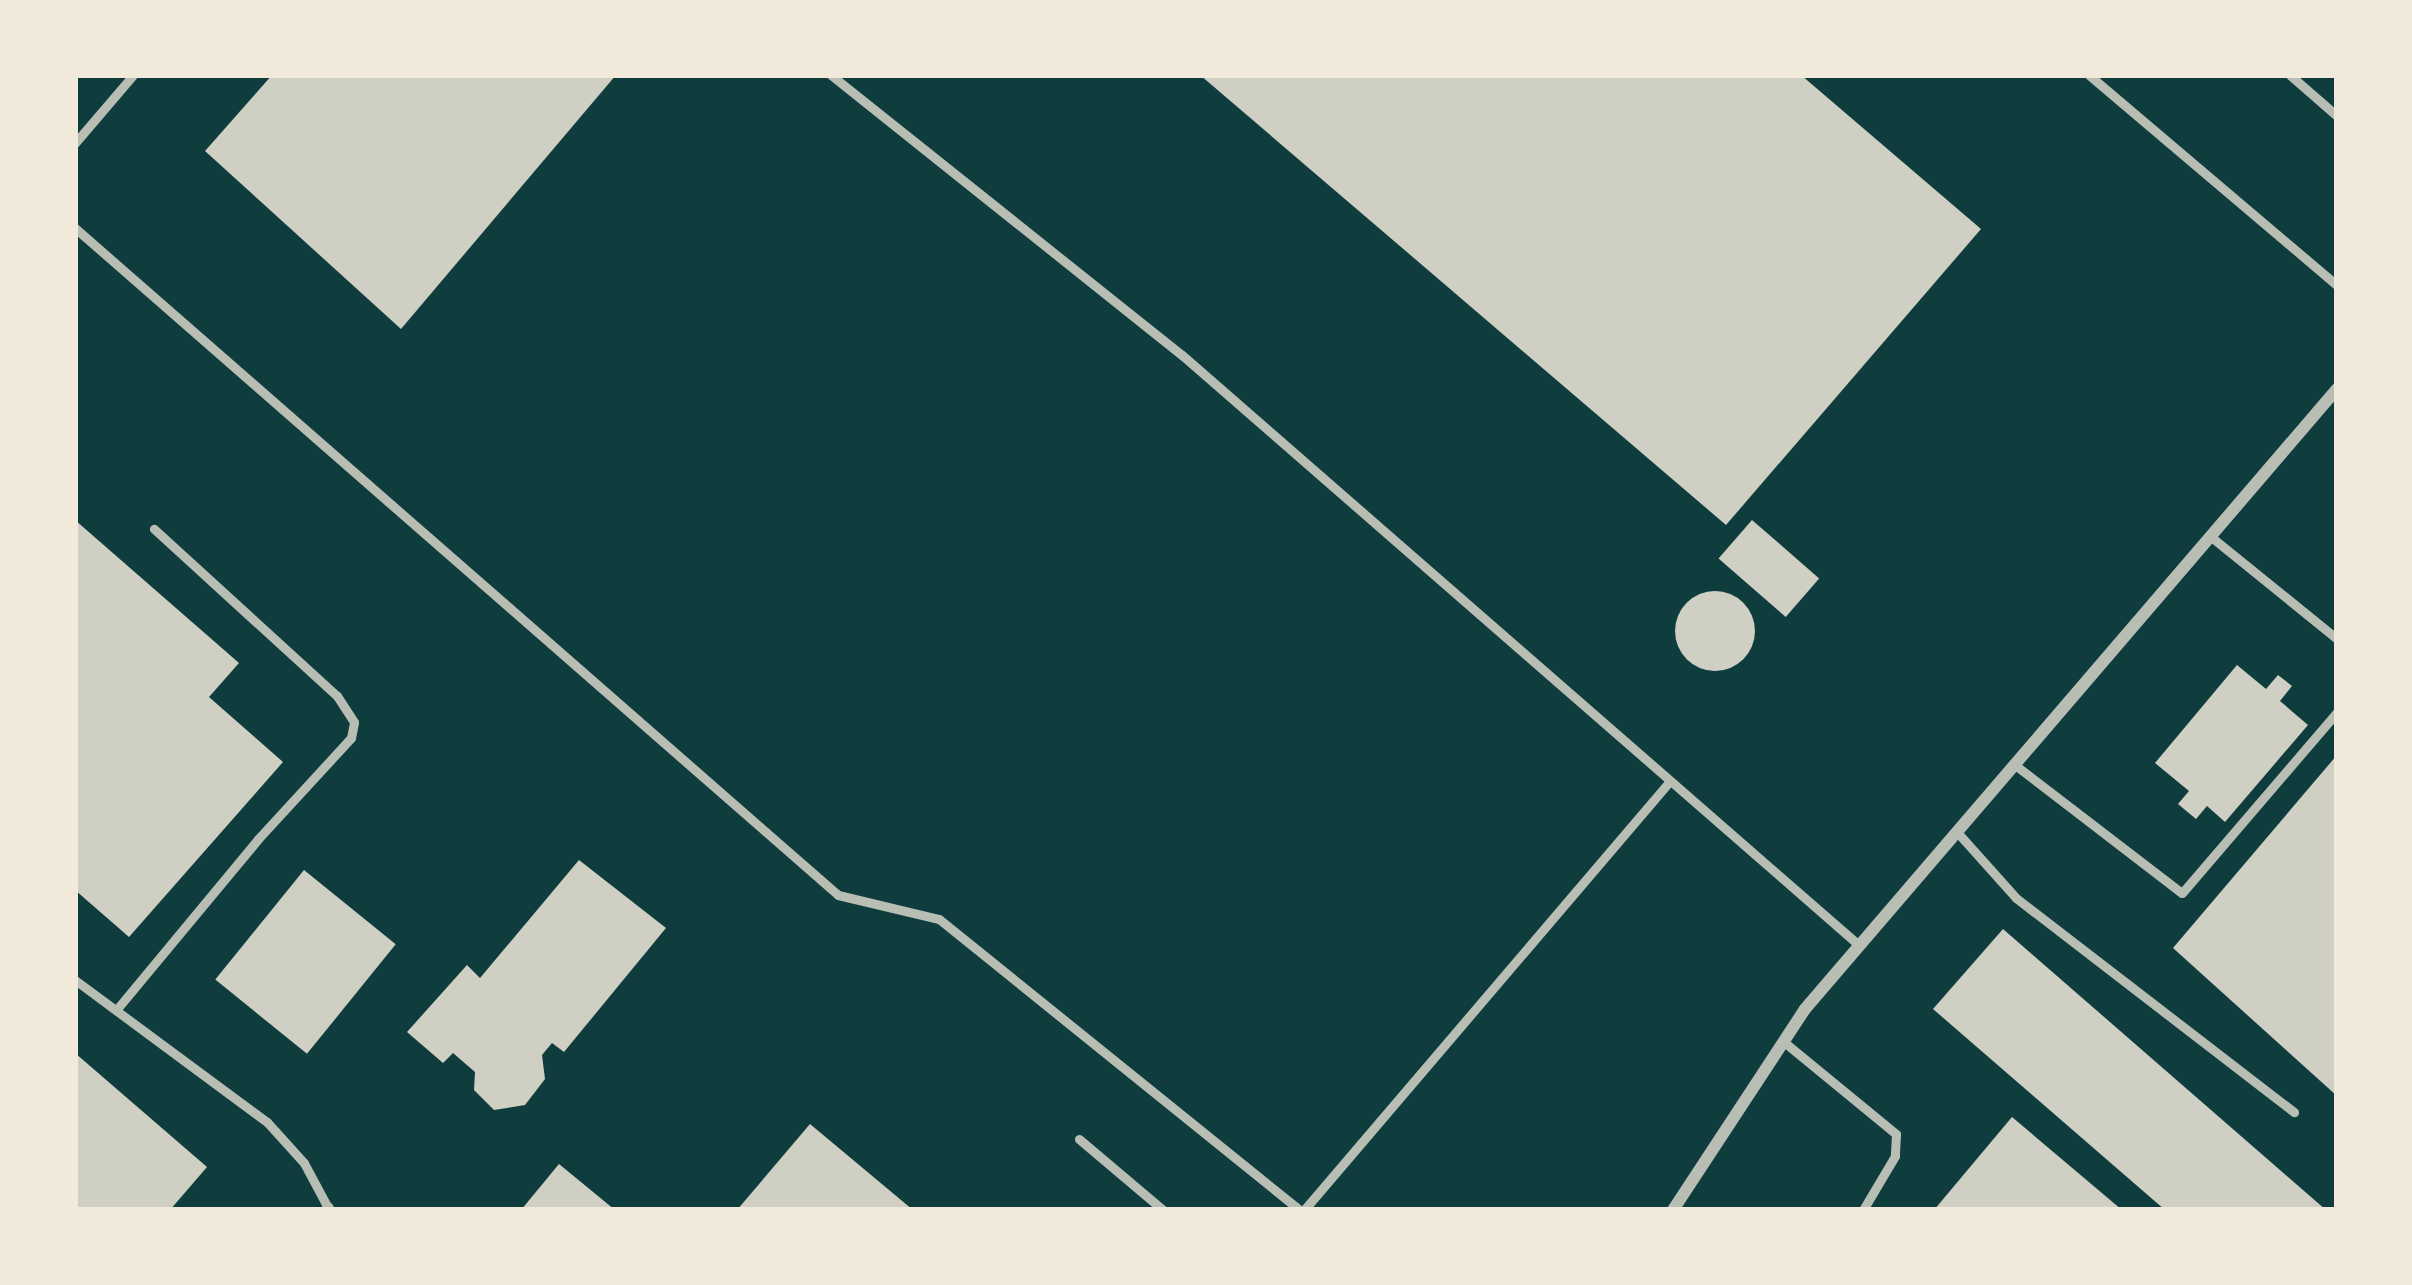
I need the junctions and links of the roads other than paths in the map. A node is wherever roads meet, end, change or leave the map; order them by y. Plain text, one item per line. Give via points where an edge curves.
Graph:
1 (133, 75) edge
2 (831, 75) edge
3 (2089, 75) edge
4 (2290, 75) edge
5 (2337, 116) edge
6 (75, 142) edge
7 (75, 228) edge
8 (2337, 285) edge
9 (2337, 389) edge
10 (154, 529) dead end
11 (2210, 536) junction
12 (2337, 639) edge
13 (2337, 712) edge
14 (2015, 765) junction
15 (1670, 781) junction
16 (1957, 832) junction
17 (1860, 946) junction
18 (75, 980) edge
19 (117, 1010) junction
20 (1784, 1042) junction
21 (2294, 1112) dead end
22 (1079, 1139) dead end
23 (328, 1209) edge
24 (1163, 1210) edge
25 (1302, 1210) edge
26 (1672, 1210) edge
27 (1863, 1210) edge

1 - 6 lane
2 - 15 lane via 1181,355
3 - 8 lane
4 - 5 lane
7 - 25 lane via 838,896 938,919
9 - 11 street
10 - 19 lane via 337,696 355,722 350,738
11 - 12 lane
11 - 14 street
13 - 14 lane via 2182,893
14 - 16 street
15 - 17 lane
15 - 25 lane
16 - 17 street
16 - 21 lane via 2016,898
17 - 20 street
18 - 19 lane
19 - 23 lane via 267,1122 304,1163
20 - 26 street
20 - 27 lane via 1896,1134 1895,1156
22 - 24 lane

